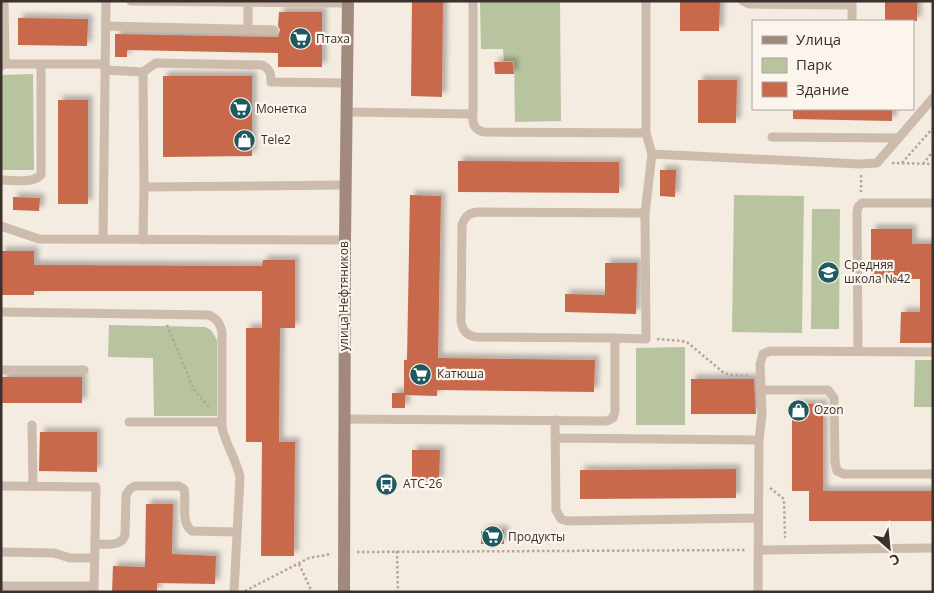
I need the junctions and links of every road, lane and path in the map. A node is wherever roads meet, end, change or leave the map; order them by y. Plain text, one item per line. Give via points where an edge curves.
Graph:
1 (4, 1) edge
2 (106, 1) edge
3 (131, 1) edge
4 (473, 1) edge
5 (646, 1) edge
6 (743, 1) edge
7 (248, 2) edge
8 (348, 2) edge
9 (852, 3) edge
10 (852, 20) edge
11 (106, 26) junction
12 (248, 29) junction
13 (274, 30) dead end
14 (41, 64) junction
15 (3, 65) edge
16 (105, 67) junction
17 (143, 72) junction
18 (347, 83) junction
19 (933, 98) edge
20 (346, 112) junction
21 (473, 114) junction
22 (933, 128) edge
23 (646, 133) junction
24 (772, 137) dead end
25 (899, 138) junction
26 (933, 152) edge
27 (652, 154) junction
28 (877, 163) junction
29 (902, 163) junction
30 (860, 164) junction
31 (923, 164) junction
32 (933, 164) edge
33 (1, 180) edge
34 (346, 186) junction
35 (144, 188) junction
36 (862, 203) junction
37 (933, 203) edge
38 (645, 213) junction
39 (1, 226) edge
40 (103, 239) junction
41 (143, 240) junction
42 (345, 240) junction
43 (1, 312) edge
44 (162, 314) junction
45 (614, 338) junction
46 (646, 339) junction
47 (858, 351) junction
48 (933, 352) edge
49 (1, 370) edge
50 (84, 370) dead end
51 (761, 376) junction
52 (762, 390) junction
53 (344, 419) junction
54 (555, 420) junction
55 (129, 422) dead end
56 (222, 422) junction
57 (32, 425) dead end
58 (555, 438) junction
59 (758, 440) junction
60 (933, 474) edge
61 (766, 484) dead end
62 (1, 486) edge
63 (33, 486) junction
64 (758, 518) junction
65 (237, 532) junction
66 (795, 537) dead end
67 (96, 544) junction
68 (933, 548) edge
69 (758, 550) junction
70 (1, 552) edge
71 (397, 552) junction
72 (344, 553) junction
73 (94, 558) junction
74 (298, 564) junction
75 (7, 588) edge
76 (94, 589) edge
77 (234, 592) edge
78 (243, 592) edge
79 (312, 592) edge
80 (344, 592) edge
81 (398, 592) edge
82 (758, 592) edge

1 - 15 lane
2 - 11 lane
3 - 7 lane
4 - 21 lane
5 - 23 lane
6 - 9 lane via 749,4
7 - 8 lane
7 - 12 lane
8 - 18 main road, улица Нефтяников
9 - 10 lane
11 - 12 lane
11 - 16 lane
12 - 13 lane
14 - 15 lane
14 - 16 lane
14 - 33 lane via 41,174 30,180
16 - 17 lane
16 - 40 lane
17 - 18 lane via 156,63 262,65 270,73 271,82
17 - 35 lane
18 - 20 main road, улица Нефтяников
19 - 25 lane
20 - 21 lane
20 - 34 main road, улица Нефтяников
21 - 23 lane via 474,126 484,132
22 - 29 path
23 - 27 lane
24 - 25 lane
25 - 28 lane
26 - 31 path
27 - 30 lane
27 - 38 lane
28 - 29 path
28 - 30 lane
29 - 31 path
30 - 36 path
31 - 32 path
34 - 35 lane
34 - 42 main road, улица Нефтяников
35 - 41 lane
36 - 37 lane
36 - 47 lane via 857,213
38 - 45 lane via 478,212 470,213 462,225 461,322 468,335
38 - 46 lane
39 - 40 lane via 38,239
40 - 41 lane
41 - 42 lane
42 - 53 main road, улица Нефтяников
43 - 44 lane
44 - 56 path via 194,390
44 - 56 lane via 209,316 220,324
45 - 46 lane
45 - 54 lane via 613,418
46 - 51 path via 682,341 724,373
47 - 48 lane
47 - 51 lane via 770,351 763,354
49 - 50 lane
51 - 52 lane
52 - 59 lane
52 - 60 lane via 828,390 834,398 835,462 837,470 844,474
53 - 54 lane
53 - 72 main road, улица Нефтяников
54 - 58 lane
55 - 56 lane
56 - 65 lane via 225,440 240,477
57 - 63 lane
58 - 59 lane
58 - 64 lane via 556,510 561,519
59 - 64 lane
61 - 66 path via 784,499 785,537
62 - 63 lane
63 - 67 lane via 96,487
64 - 69 lane
65 - 67 lane via 192,531 188,528 184,489 179,486 135,486 126,495 124,540 119,544
65 - 77 lane
67 - 73 lane
68 - 69 lane
69 - 71 path
69 - 82 lane
70 - 73 lane
71 - 72 path
71 - 81 path
72 - 74 path via 323,554
72 - 80 main road, улица Нефтяников
73 - 76 lane
74 - 78 path
74 - 79 path
75 - 76 lane

